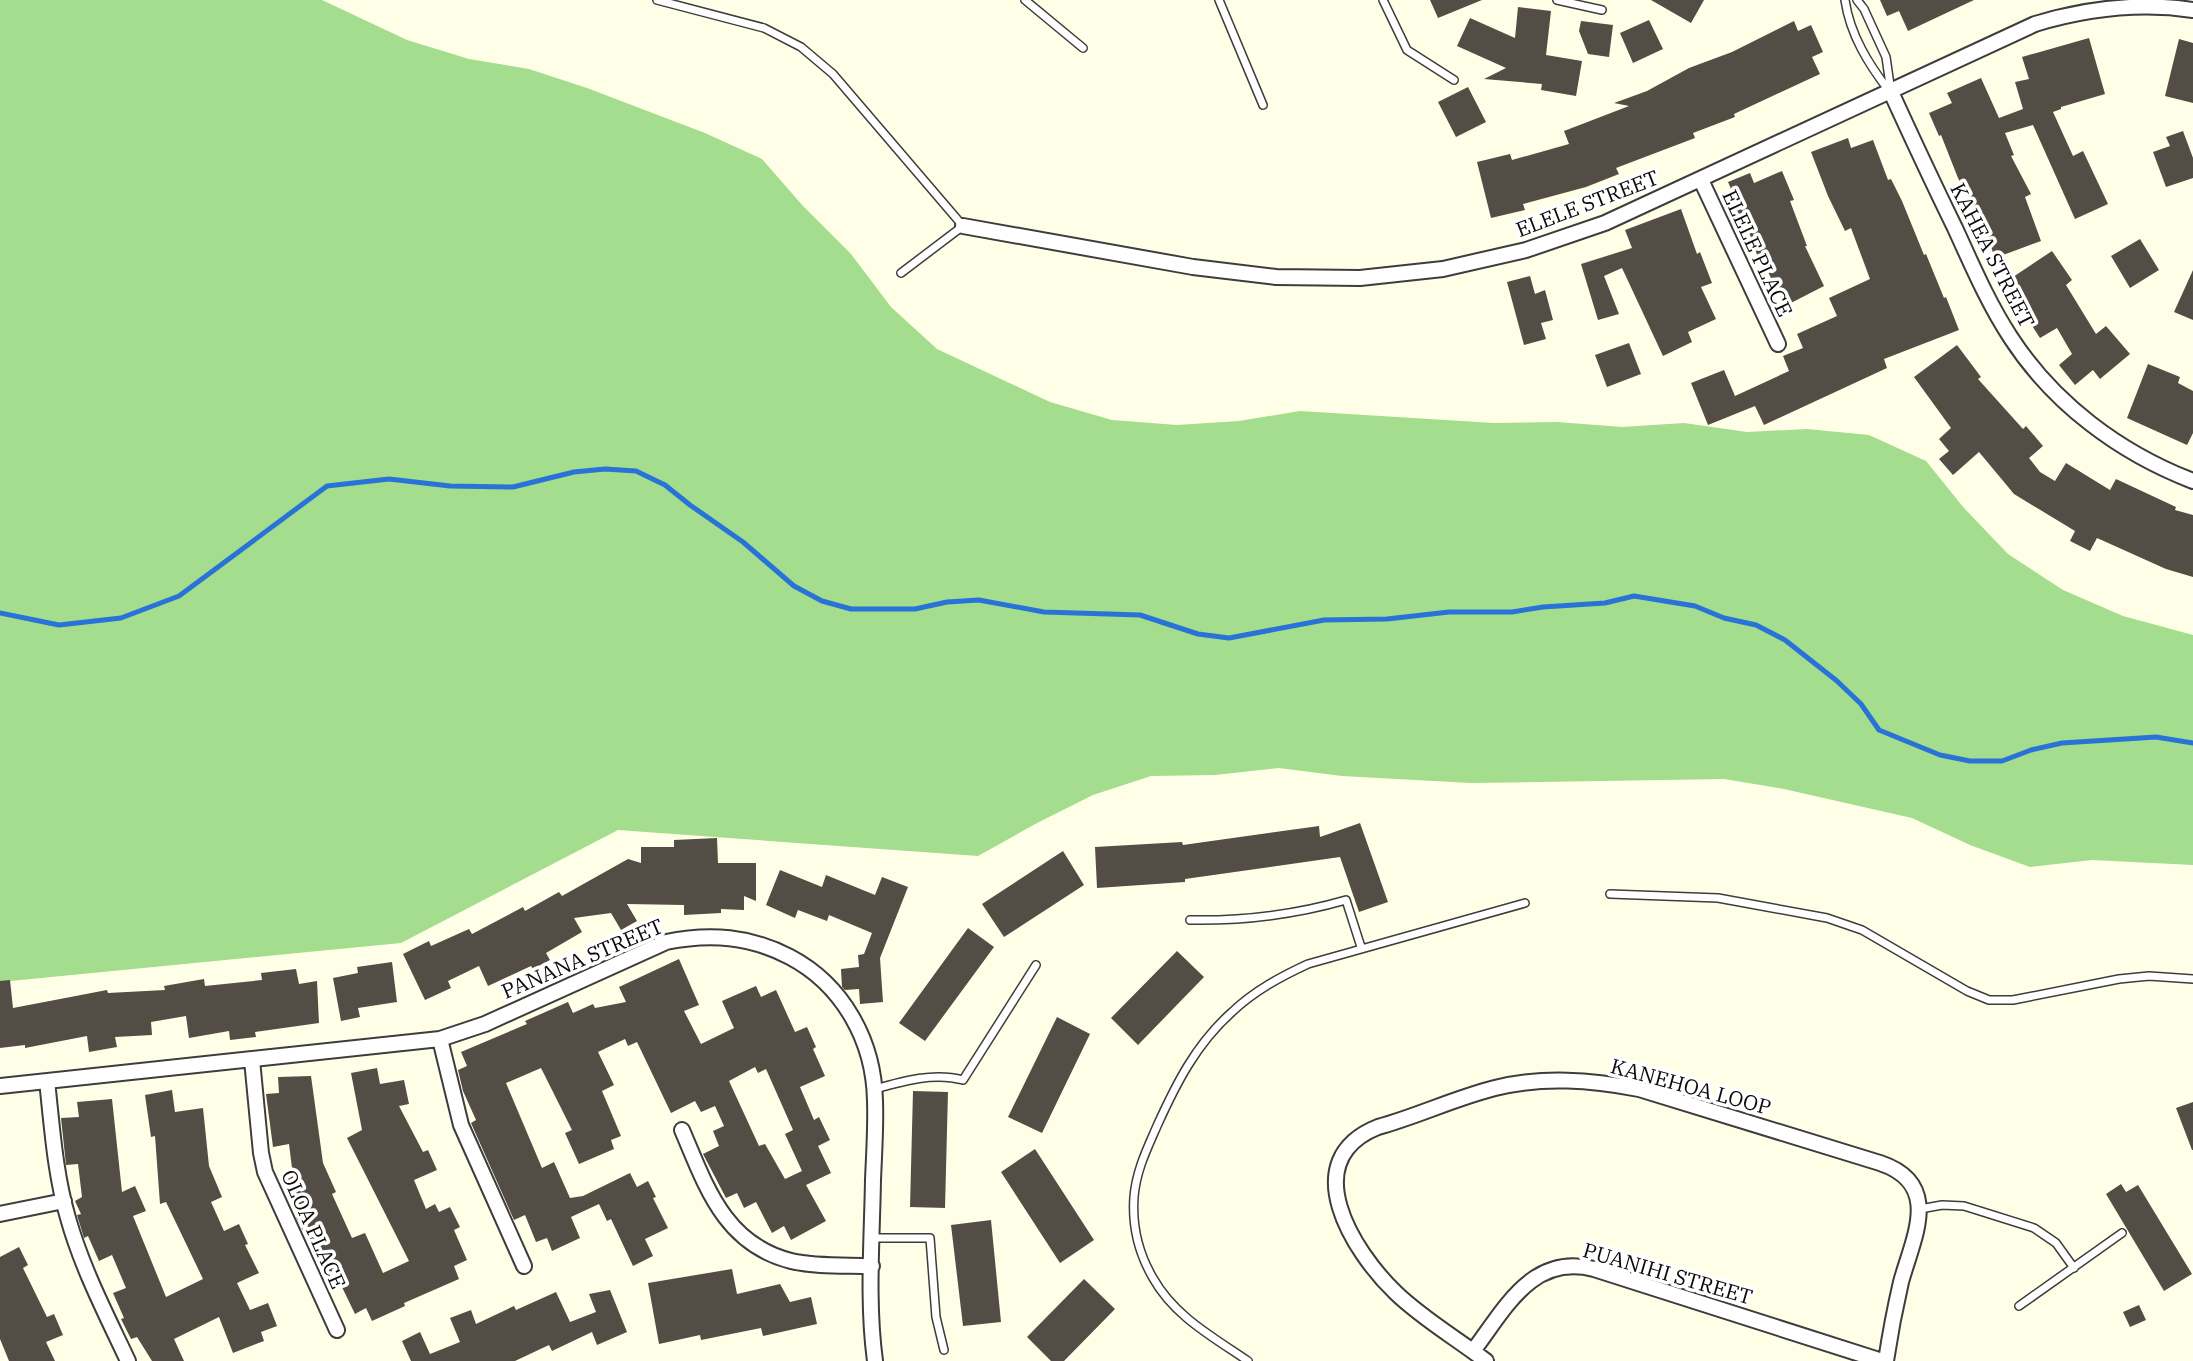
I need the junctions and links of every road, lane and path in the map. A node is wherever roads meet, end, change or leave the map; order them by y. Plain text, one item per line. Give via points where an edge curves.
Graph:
1 (657, 0) edge
2 (1025, 0) edge
3 (1219, 0) edge
4 (1383, 0) edge
5 (1557, 0) edge
6 (1845, 0) edge
7 (1857, 0) edge
8 (1602, 10) dead end
9 (2193, 10) edge
10 (1083, 48) dead end
11 (1454, 80) dead end
12 (1891, 92) junction
13 (1263, 105) dead end
14 (1701, 180) junction
15 (963, 226) junction
16 (901, 274) dead end
17 (1778, 344) dead end
18 (2193, 481) edge
19 (1610, 894) dead end
20 (1525, 903) dead end
21 (1190, 920) dead end
22 (1361, 947) junction
23 (1036, 965) dead end
24 (2193, 979) edge
25 (440, 1038) junction
26 (251, 1060) junction
27 (47, 1081) junction
28 (0, 1086) edge
29 (875, 1089) junction
30 (682, 1130) dead end
31 (64, 1200) junction
32 (1920, 1209) junction
33 (0, 1214) edge
34 (2122, 1233) dead end
35 (872, 1238) junction
36 (524, 1266) dead end
37 (872, 1266) junction
38 (2074, 1268) junction
39 (2020, 1306) dead end
40 (337, 1330) dead end
41 (944, 1350) dead end
42 (1473, 1351) junction
43 (128, 1361) edge
44 (875, 1361) edge
45 (1248, 1361) edge
46 (1486, 1361) edge
47 (1884, 1361) edge

1 - 15 lane via 764,28 801,47 833,74
2 - 10 lane
3 - 13 lane
4 - 11 lane via 1407,50
5 - 8 lane
6 - 12 lane via 1847,16 1869,65
7 - 12 lane via 1886,57
9 - 12 street, ELELE STREET via 2138,5 2069,14 2003,38
12 - 14 street, ELELE STREET
12 - 18 street, KAHEA STREET via 1989,302 2036,372 2097,429 2133,453
14 - 15 street, ELELE STREET via 1605,223 1525,250 1443,269 1360,278 1276,277 1220,270
14 - 17 street, ELELE PLACE
15 - 16 lane
19 - 24 lane via 1718,898 1827,918 1862,930 1989,1000 2013,1000 2139,977
20 - 22 lane
21 - 22 lane via 1269,918 1346,900
22 - 45 lane via 1289,972 1231,1012 1185,1068 1141,1162 1134,1214 1140,1248 1154,1281 1188,1320
23 - 29 lane via 963,1080 922,1078
25 - 26 street, PANANA STREET
25 - 29 street, PANANA STREET via 485,1024 648,949 685,938 724,936 780,951 827,985 860,1032
25 - 36 street via 465,1138
26 - 27 street, PANANA STREET
26 - 40 street, OLOA PLACE via 265,1172
27 - 28 street, PANANA STREET
27 - 31 street
29 - 35 street, PANANA STREET
30 - 37 street via 713,1201 752,1243 792,1261
31 - 33 street
31 - 43 street via 79,1252
32 - 38 lane via 1964,1206 2035,1228 2056,1243
32 - 42 street, KANEHOA LOOP via 1914,1190 1886,1165 1639,1089 1603,1083 1543,1082 1495,1088 1371,1129 1341,1159 1335,1180 1339,1209 1365,1257 1396,1293
32 - 47 street
34 - 38 lane
35 - 37 street, PANANA STREET
35 - 41 lane via 930,1238 936,1317
37 - 44 street, PANANA STREET
38 - 39 lane
42 - 46 street, KANEHOA LOOP
42 - 47 street, PUANIHI STREET via 1528,1282 1548,1270 1571,1265

